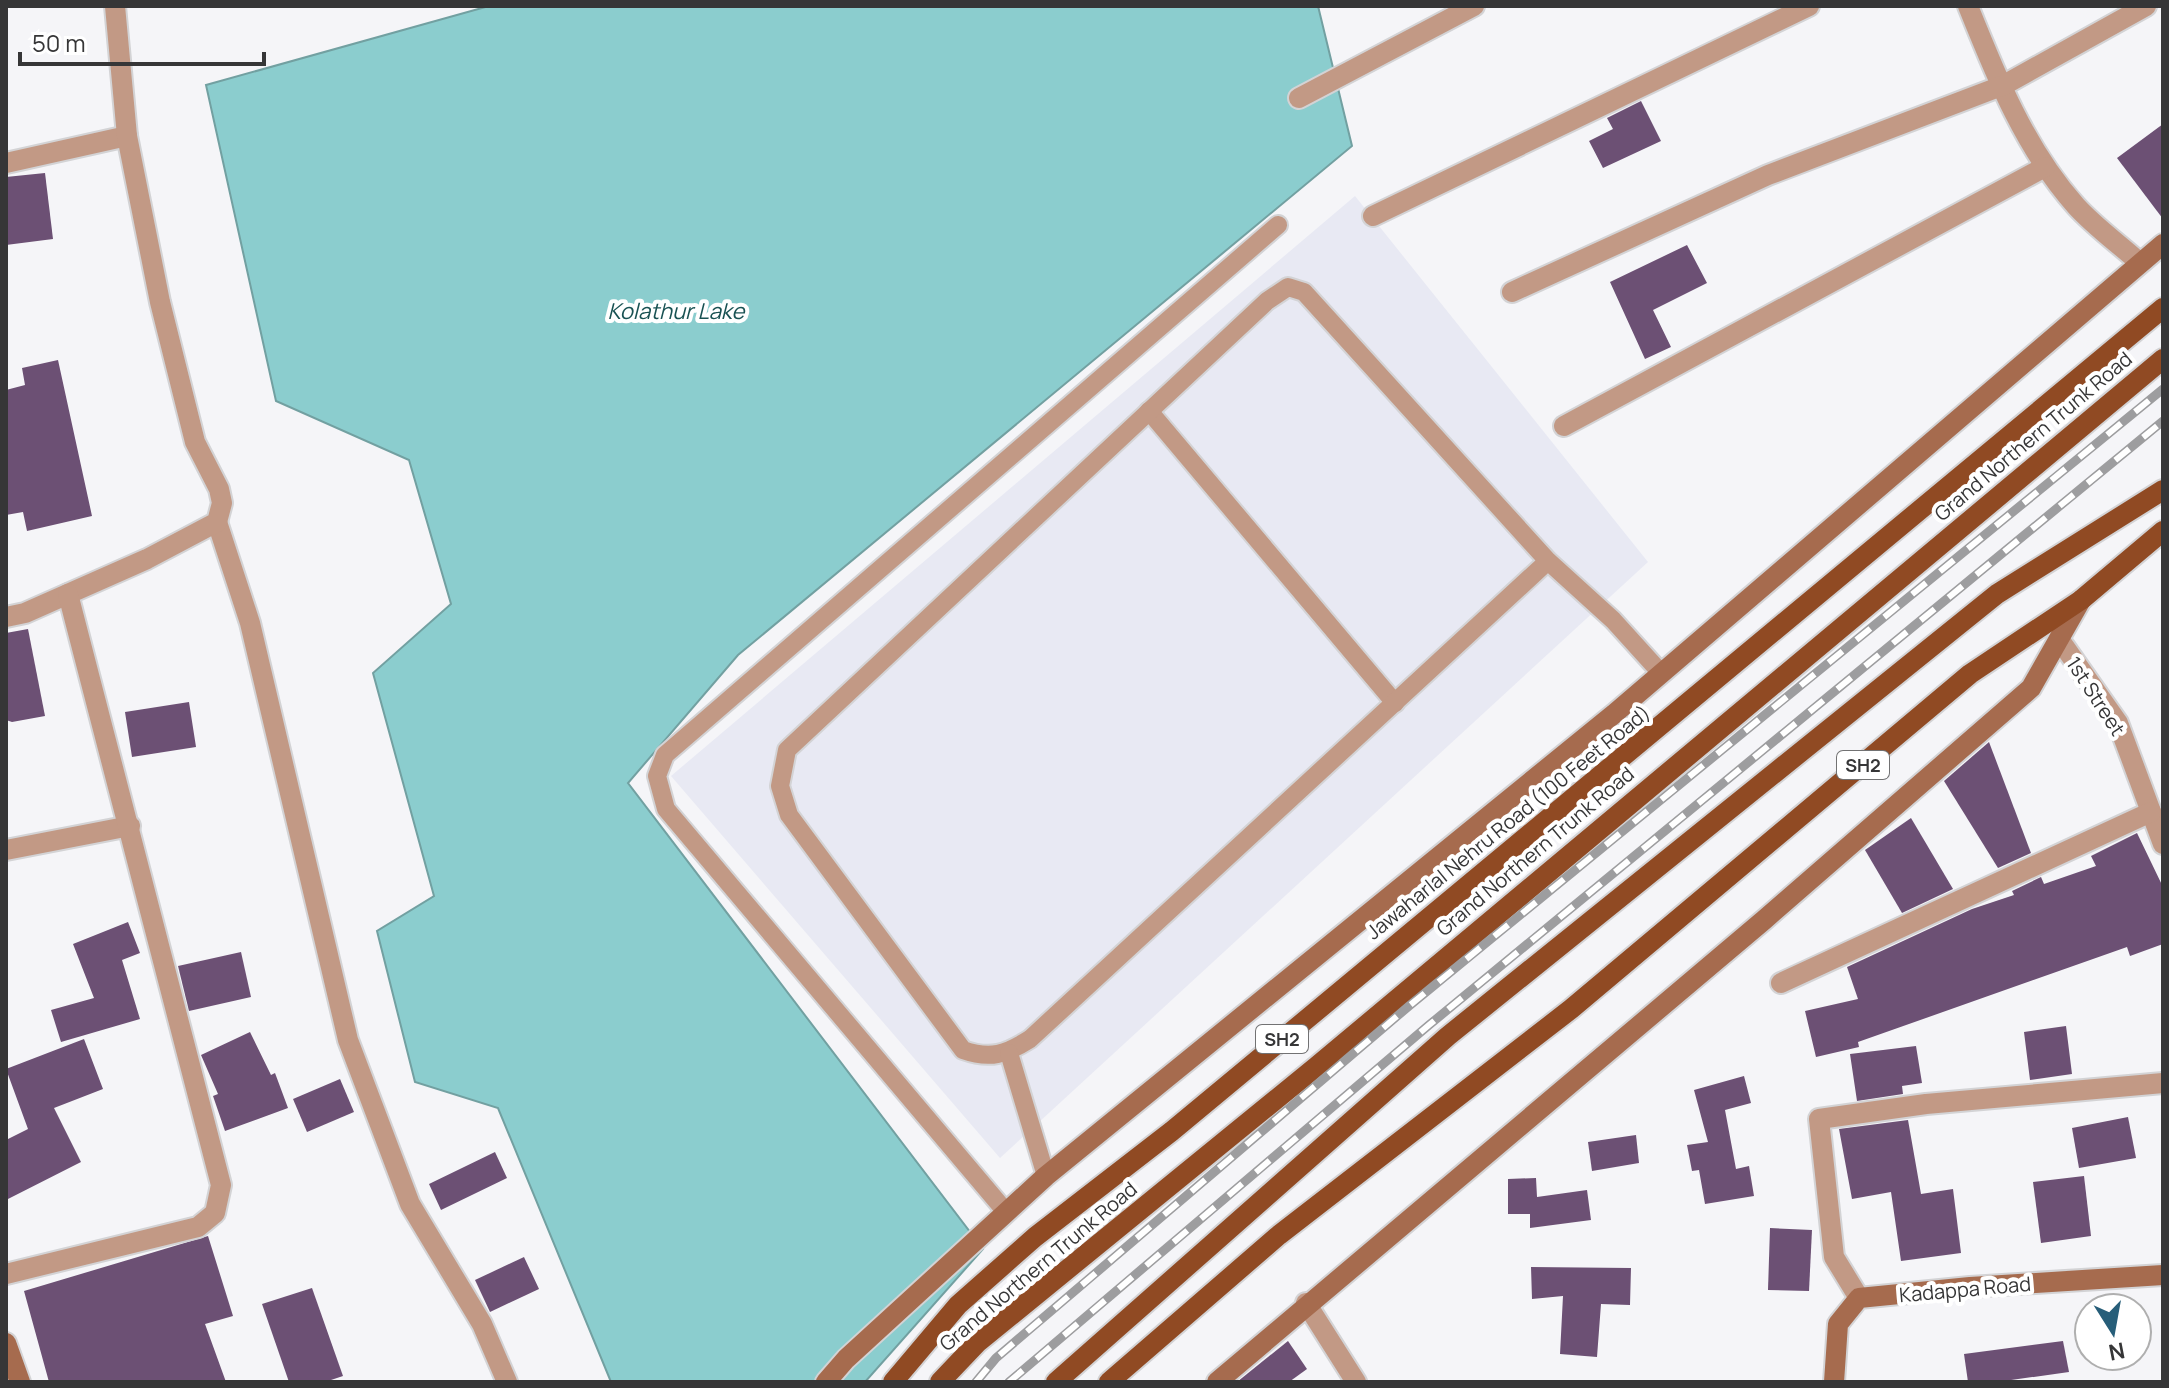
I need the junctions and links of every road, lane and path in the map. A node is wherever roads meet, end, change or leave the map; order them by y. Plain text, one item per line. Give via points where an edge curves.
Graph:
1 (115, 6) edge
2 (1474, 6) edge
3 (1809, 6) edge
4 (1968, 6) edge
5 (2146, 6) edge
6 (2004, 85) junction
7 (1299, 98) dead end
8 (127, 136) junction
9 (6, 163) edge
10 (2045, 167) junction
11 (1373, 216) dead end
12 (1278, 225) dead end
13 (2163, 244) edge
14 (2140, 263) junction
15 (1512, 292) dead end
16 (2163, 308) edge
17 (2163, 359) edge
18 (1149, 411) junction
19 (1564, 426) dead end
20 (2163, 490) edge
21 (217, 522) junction
22 (2163, 531) edge
23 (1548, 561) junction
24 (68, 594) junction
25 (2081, 600) junction
26 (6, 617) edge
27 (2059, 639) junction
28 (1661, 673) junction
29 (1395, 703) junction
30 (2151, 812) junction
31 (130, 826) junction
32 (2163, 844) edge
33 (6, 850) edge
34 (1781, 983) dead end
35 (1009, 1053) junction
36 (2163, 1083) edge
37 (1046, 1176) junction
38 (1006, 1212) junction
39 (6, 1274) edge
40 (2163, 1275) edge
41 (1859, 1298) junction
42 (1306, 1303) junction
43 (6, 1343) edge
44 (20, 1382) edge
45 (507, 1382) edge
46 (826, 1382) edge
47 (893, 1382) edge
48 (940, 1382) edge
49 (1056, 1382) edge
50 (1109, 1382) edge
51 (1217, 1382) edge
52 (1356, 1382) edge
53 (1834, 1382) edge

1 - 8 street
2 - 7 street
3 - 11 street
4 - 6 street
5 - 6 street
6 - 10 street via 2023,134
6 - 15 street via 1768,175
8 - 9 street
8 - 21 street via 195,442 219,489
10 - 14 street via 2077,207
10 - 19 street
12 - 38 lane via 665,755 657,776 666,809
13 - 14 street
14 - 28 street
16 - 47 main road, Jawaharlal Nehru Road (100 Feet Road) / SH2 via 1172,1131 1035,1237 958,1305
17 - 48 main road, Grand Northern Trunk Road via 977,1343
18 - 23 lane via 1267,301 1288,287 1304,292
18 - 29 lane
18 - 35 lane via 787,750 780,786 789,815 963,1050 984,1057
20 - 49 main road via 1997,594 1448,1036
21 - 24 street
21 - 45 street via 250,623 348,1040 410,1204 482,1324
22 - 25 main road, SH2
23 - 28 lane
23 - 29 lane
24 - 26 street
24 - 31 street
25 - 27 street
25 - 50 main road, SH2 via 1970,674 1571,1009 1279,1235
27 - 30 street, 1st Street via 2118,723
27 - 42 street via 2031,688 1764,920
28 - 37 street
29 - 35 lane
30 - 32 street, 1st Street
30 - 34 street
31 - 33 street
31 - 39 street via 221,1185 215,1213 198,1227
35 - 37 lane
36 - 41 street via 1819,1119 1834,1257
37 - 38 street
38 - 46 street
40 - 41 street, Kadappa Road
41 - 53 street via 1838,1324
42 - 51 street
42 - 52 street
43 - 44 street

